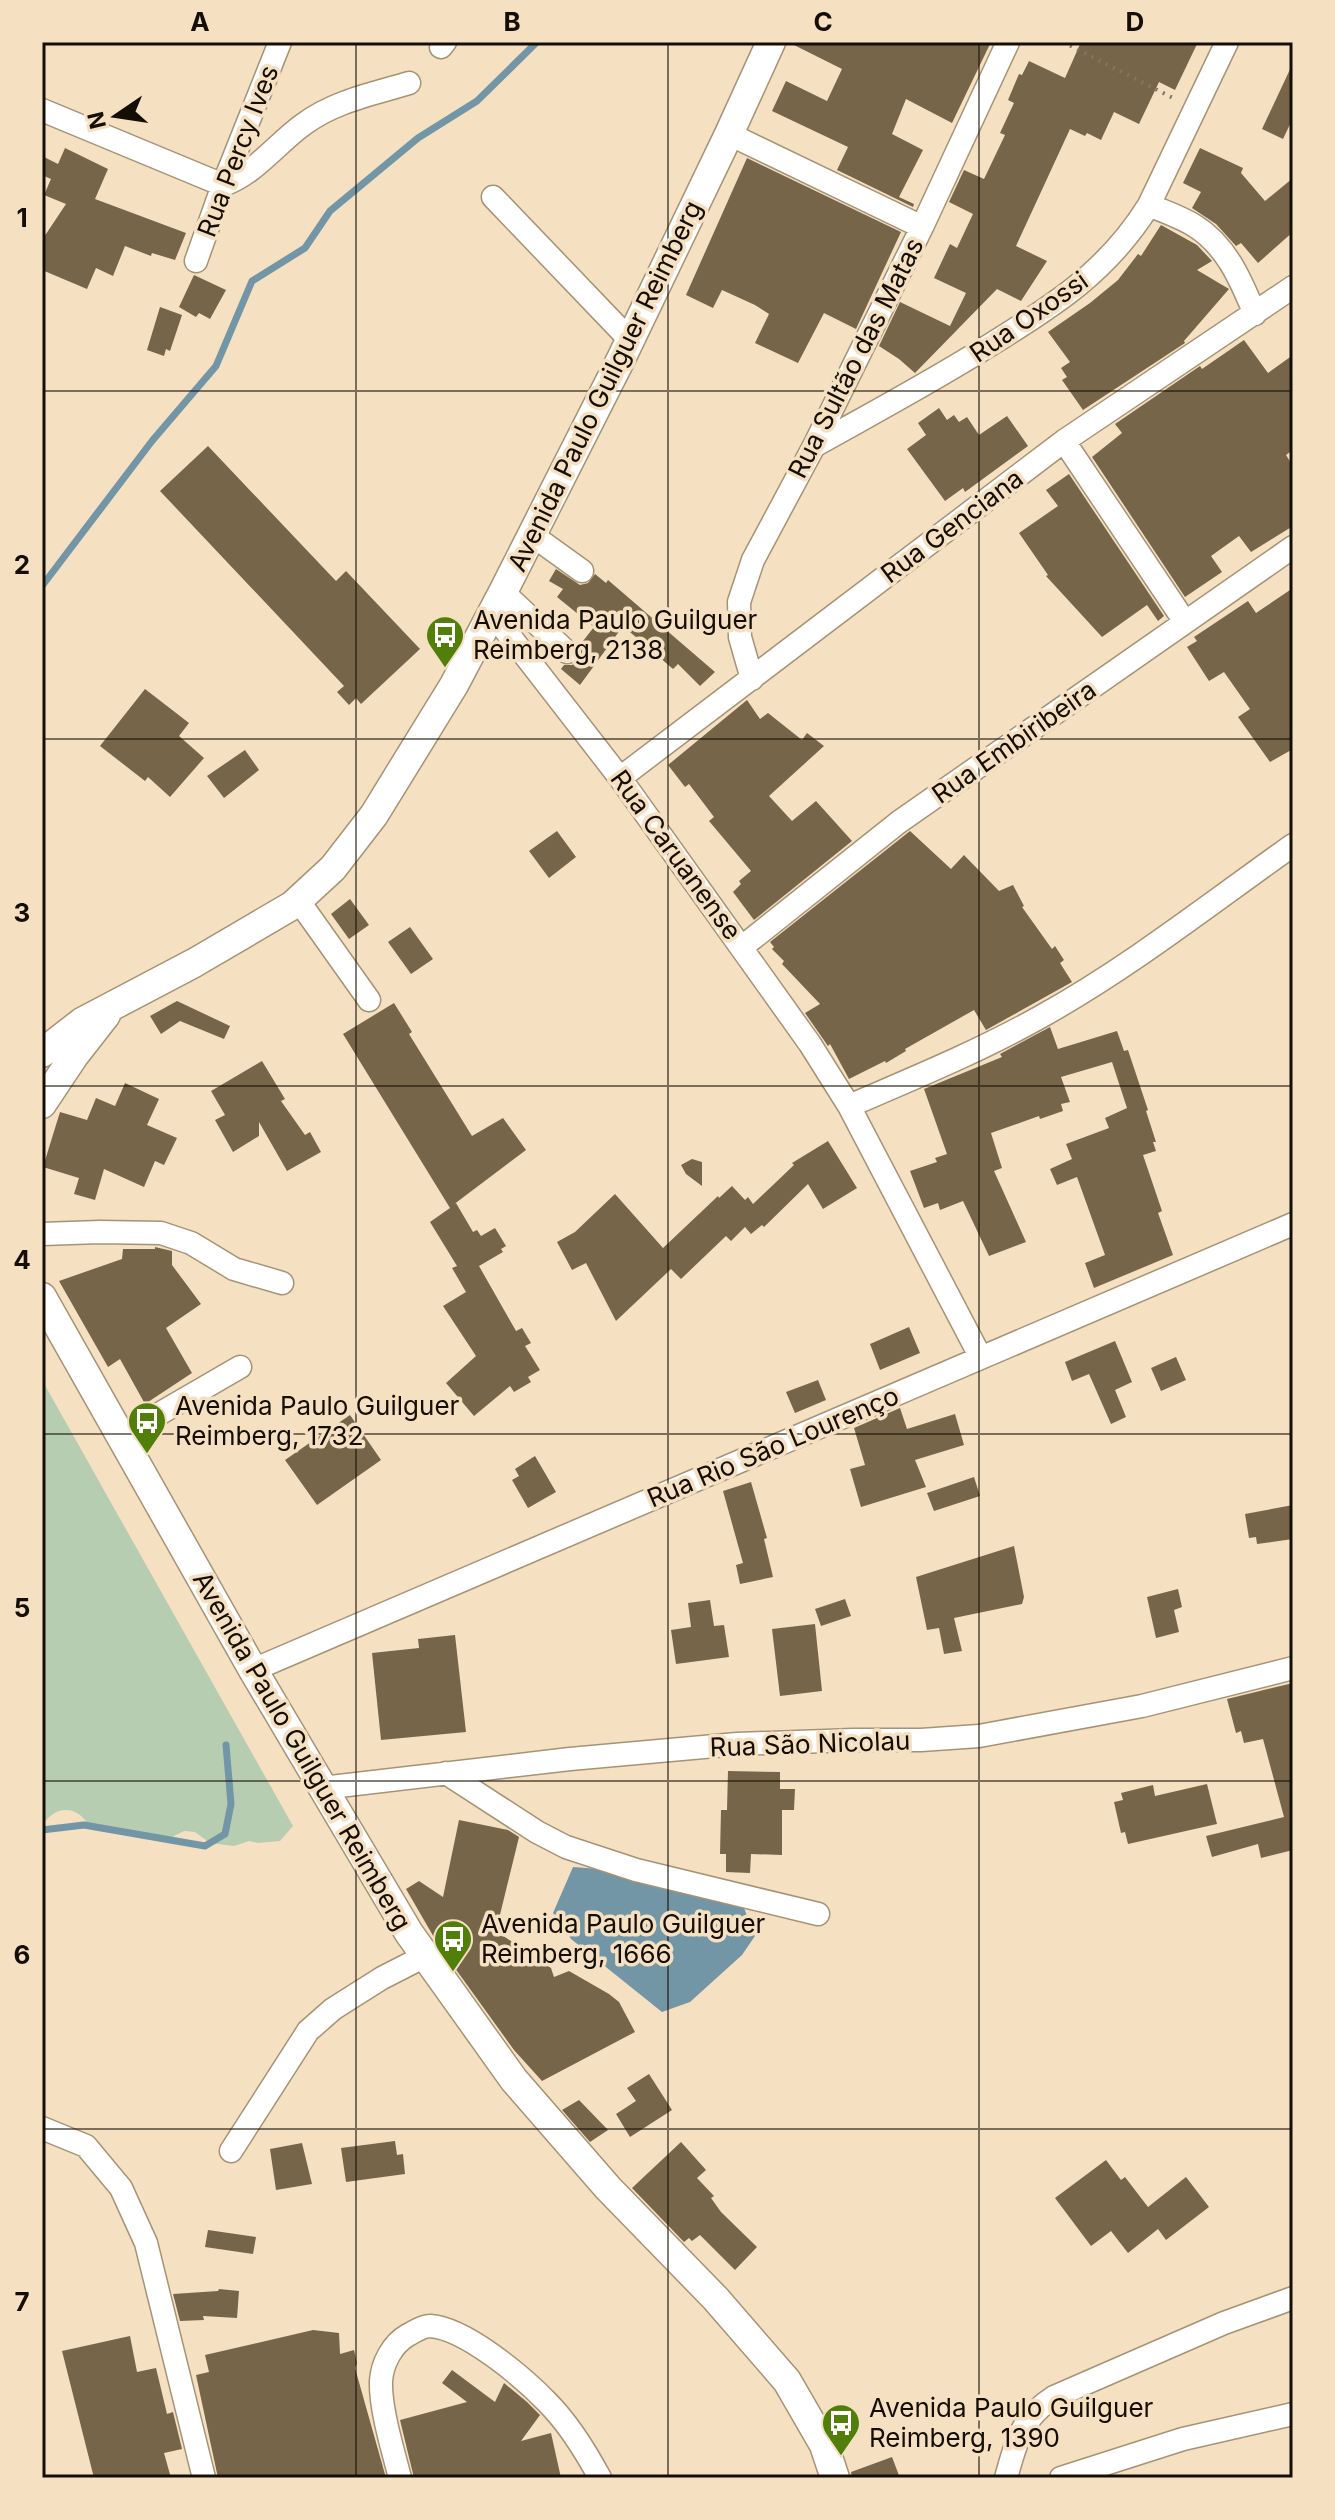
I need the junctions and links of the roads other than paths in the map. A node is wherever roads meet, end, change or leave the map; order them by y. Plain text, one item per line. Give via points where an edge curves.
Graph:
1 (280, 42) edge
2 (771, 42) edge
3 (1008, 42) edge
4 (1227, 42) edge
5 (409, 83) dead end
6 (42, 110) edge
7 (729, 134) junction
8 (223, 185) junction
9 (493, 197) dead end
10 (1149, 205) junction
11 (922, 227) junction
12 (196, 261) dead end
13 (1293, 287) edge
14 (1255, 314) junction
15 (630, 340) junction
16 (1064, 441) junction
17 (814, 446) junction
18 (532, 535) junction
19 (1293, 547) edge
20 (582, 571) dead end
21 (498, 602) junction
22 (1185, 622) junction
23 (567, 652) dead end
24 (752, 679) junction
25 (620, 778) junction
26 (1293, 845) edge
27 (298, 900) junction
28 (742, 947) junction
29 (369, 1000) dead end
30 (114, 1005) junction
31 (42, 1053) edge
32 (43, 1099) edge
33 (849, 1106) junction
34 (1293, 1224) edge
35 (42, 1234) edge
36 (282, 1283) dead end
37 (42, 1297) edge
38 (981, 1358) junction
39 (240, 1367) dead end
40 (121, 1436) junction
41 (1293, 1668) edge
42 (253, 1670) junction
43 (446, 1773) junction
44 (322, 1788) junction
45 (818, 1914) dead end
46 (425, 1956) junction
47 (42, 2128) edge
48 (231, 2151) dead end
49 (1293, 2298) edge
50 (1293, 2414) edge
51 (204, 2478) edge
52 (400, 2478) edge
53 (600, 2478) edge
54 (835, 2478) edge
55 (1006, 2478) edge
56 (1061, 2478) edge

1 - 8 street, Rua Percy Ives
2 - 7 main road, Avenida Paulo Guilguer Reimberg
3 - 11 street, Rua Sultão das Matas
4 - 10 street, Rua Oxossi
5 - 8 street via 356,97 305,123 246,173
6 - 8 street
7 - 11 street
7 - 15 main road, Avenida Paulo Guilguer Reimberg
8 - 12 street, Rua Percy Ives
9 - 15 street
10 - 14 street via 1209,236 1235,270
10 - 17 street, Rua Oxossi via 1111,256 1079,287 960,364
11 - 17 street, Rua Sultão das Matas
13 - 14 street, Rua Genciana
14 - 16 street, Rua Genciana
15 - 18 main road, Avenida Paulo Guilguer Reimberg
16 - 22 street
16 - 24 street, Rua Genciana
17 - 24 street, Rua Sultão das Matas via 753,560 739,602 740,637
18 - 20 street
18 - 21 main road, Avenida Paulo Guilguer Reimberg
19 - 22 street, Rua Embiribeira
21 - 23 street
21 - 25 street, Rua Caruanense
21 - 27 main road, Avenida Paulo Guilguer Reimberg via 374,815 333,868
22 - 28 street, Rua Embiribeira via 899,822
24 - 25 street, Rua Genciana
25 - 28 street, Rua Caruanense
26 - 33 street via 1043,1016
27 - 29 street
27 - 30 main road, Avenida Paulo Guilguer Reimberg
28 - 33 street, Rua Caruanense
30 - 31 main road, Avenida Paulo Guilguer Reimberg
30 - 32 main road, Avenida Paulo Guilguer Reimberg
33 - 38 street, Rua Caruanense
34 - 38 street, Rua Rio São Lourenço
35 - 36 street via 161,1233 191,1243 234,1269
37 - 40 main road, Avenida Paulo Guilguer Reimberg
38 - 42 street, Rua Rio São Lourenço
39 - 40 street
40 - 42 main road, Avenida Paulo Guilguer Reimberg
41 - 43 street, Rua São Nicolau via 1142,1706 979,1736 737,1744
42 - 44 main road, Avenida Paulo Guilguer Reimberg
43 - 44 street, Rua São Nicolau
43 - 45 street via 566,1847 636,1870
44 - 46 main road, Avenida Paulo Guilguer Reimberg
46 - 48 street via 315,2024
46 - 54 main road, Avenida Paulo Guilguer Reimberg via 514,2080 787,2381 824,2445
47 - 51 street via 86,2146 121,2188 146,2243
49 - 55 street via 1040,2405 1022,2427
50 - 56 street via 1183,2439
52 - 53 street via 381,2384 384,2361 403,2338 426,2325 453,2331 493,2356 548,2403

